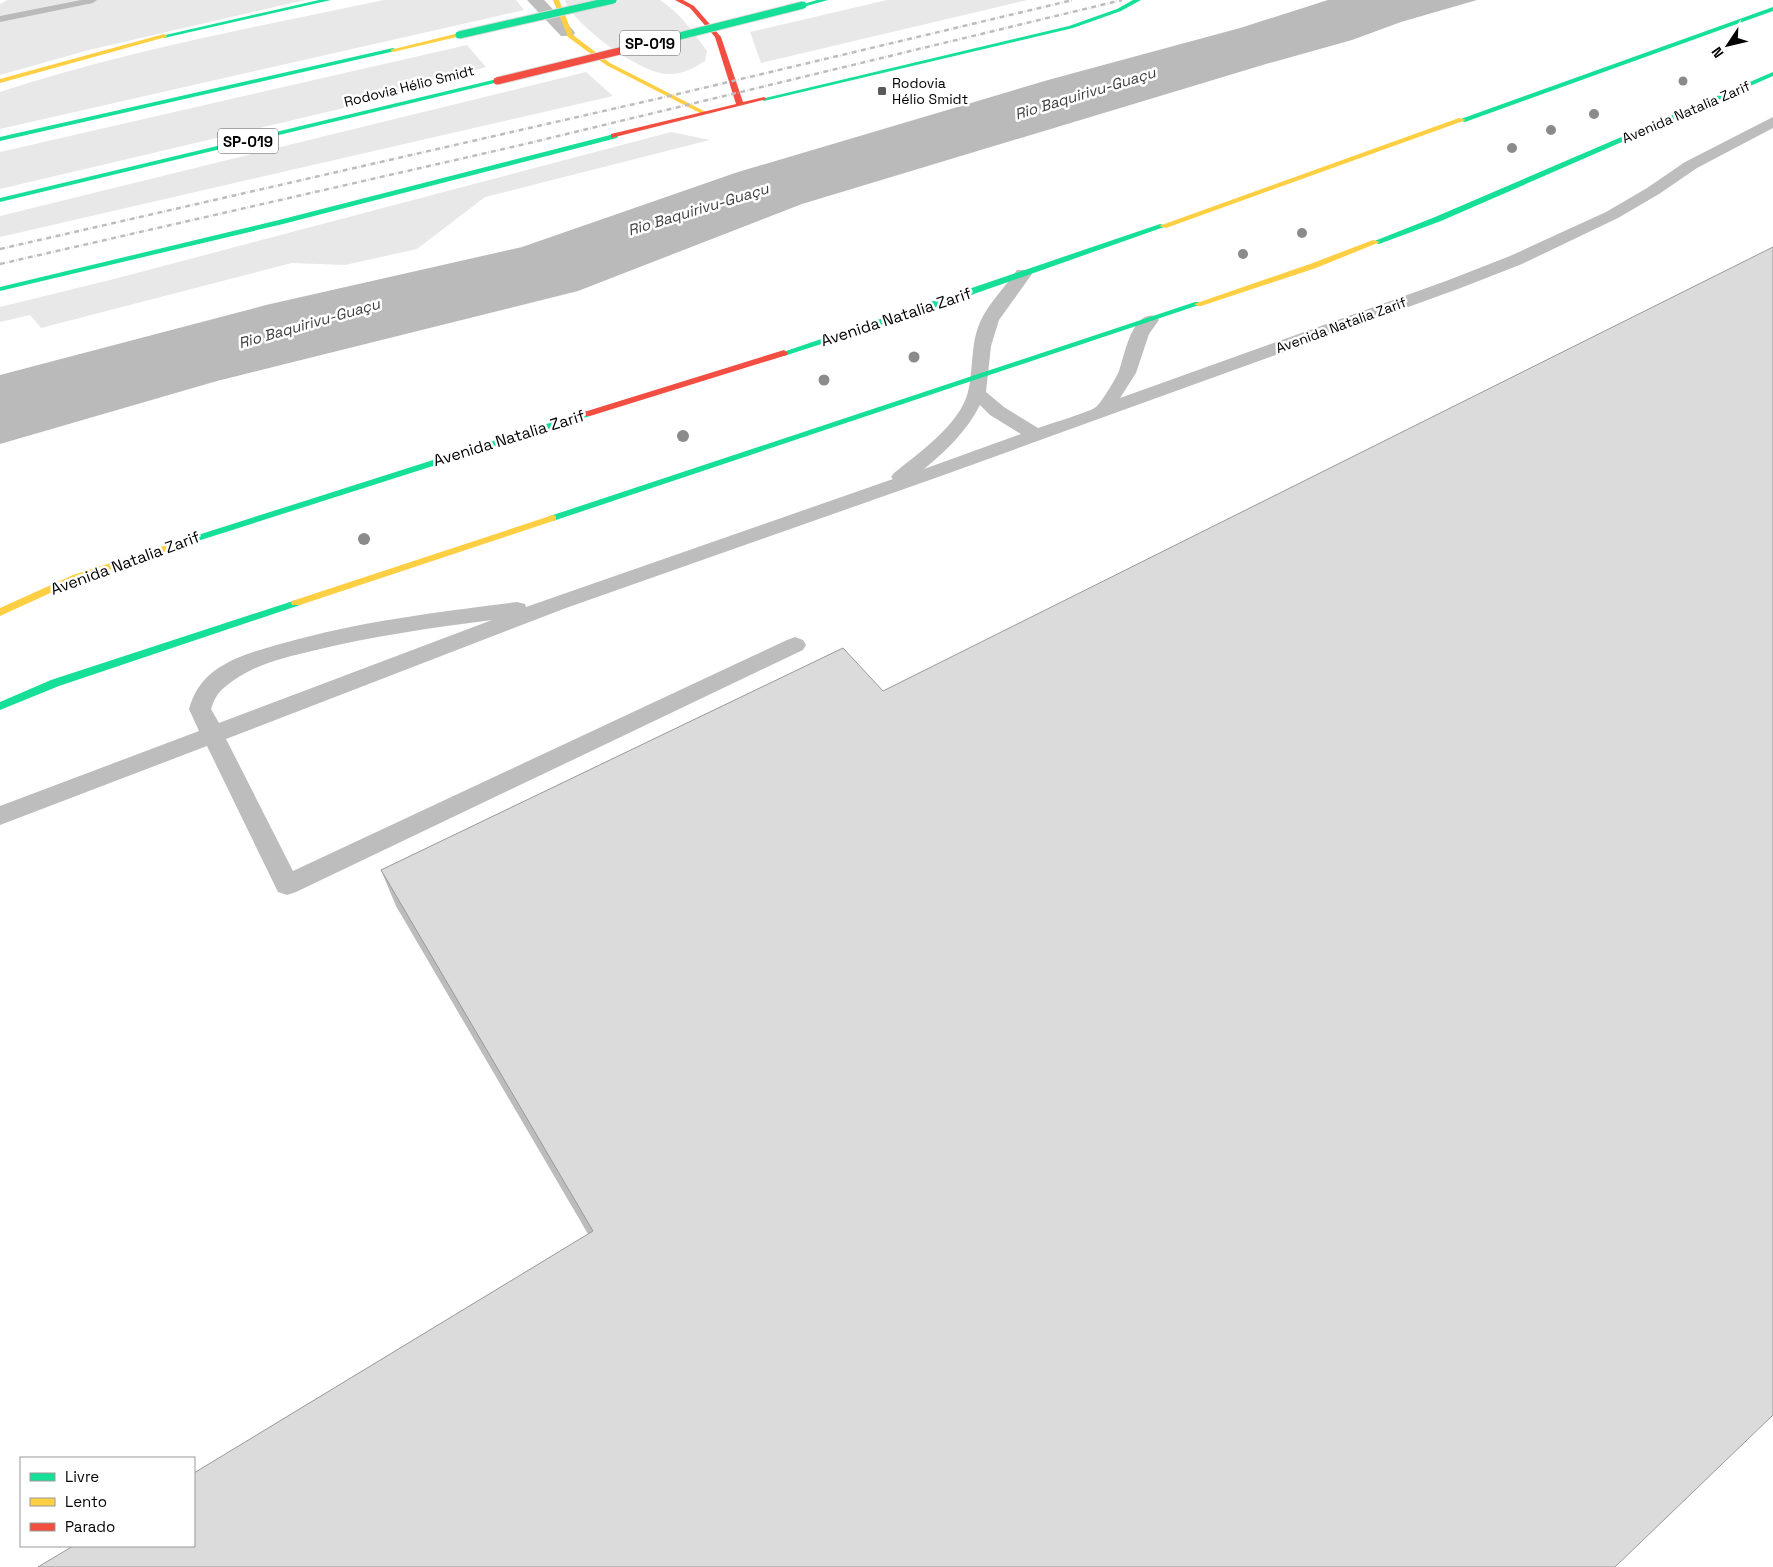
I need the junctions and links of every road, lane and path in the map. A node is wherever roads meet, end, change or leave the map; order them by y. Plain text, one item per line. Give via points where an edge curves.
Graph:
1 (328, 0) edge
2 (535, 0) edge
3 (556, 0) edge
4 (613, 0) edge
5 (825, 0) edge
6 (1138, 0) edge
7 (685, 2) edge
8 (1773, 9) edge
9 (570, 36) junction
10 (1773, 74) edge
11 (0, 81) edge
12 (740, 105) junction
13 (704, 113) junction
14 (1773, 122) edge
15 (0, 139) edge
16 (0, 200) edge
17 (1023, 274) junction
18 (0, 289) edge
19 (1150, 320) junction
20 (978, 385) junction
21 (1103, 411) junction
22 (1037, 435) junction
23 (890, 486) junction
24 (558, 603) junction
25 (0, 612) edge
26 (795, 645) dead end
27 (0, 706) edge
28 (212, 734) junction
29 (0, 816) edge

1 - 11 main road via 151,39
2 - 9 street
3 - 9 main road
4 - 15 main road, bridge
5 - 16 main road, Rodovia Hélio Smidt / SP-019, bridge
6 - 12 main road via 1071,27
7 - 12 main road via 718,37
8 - 17 main road, Avenida Natalia Zarif
9 - 13 main road via 608,64
10 - 19 main road, Avenida Natalia Zarif via 1438,219 1313,266
12 - 13 main road
13 - 18 main road via 280,222
14 - 21 lane, Avenida Natalia Zarif via 1691,165 1612,215 1516,260
17 - 20 lane, Avenida Natalia Zarif via 990,320 982,346
17 - 25 main road, Avenida Natalia Zarif via 738,368 441,459 77,577
19 - 20 main road, Avenida Natalia Zarif
19 - 21 lane via 1140,333 1127,374
20 - 22 lane via 997,411
20 - 23 lane, Avenida Natalia Zarif via 963,419 942,445
20 - 27 main road, Avenida Natalia Zarif via 55,683
21 - 22 lane, Avenida Natalia Zarif
22 - 23 lane, Avenida Natalia Zarif
23 - 24 lane, Avenida Natalia Zarif
24 - 28 lane, Avenida Natalia Zarif
24 - 28 lane, Avenida Natalia Zarif via 336,637 265,656 226,674 204,693 200,709
26 - 28 lane via 287,885
28 - 29 lane, Avenida Natalia Zarif

